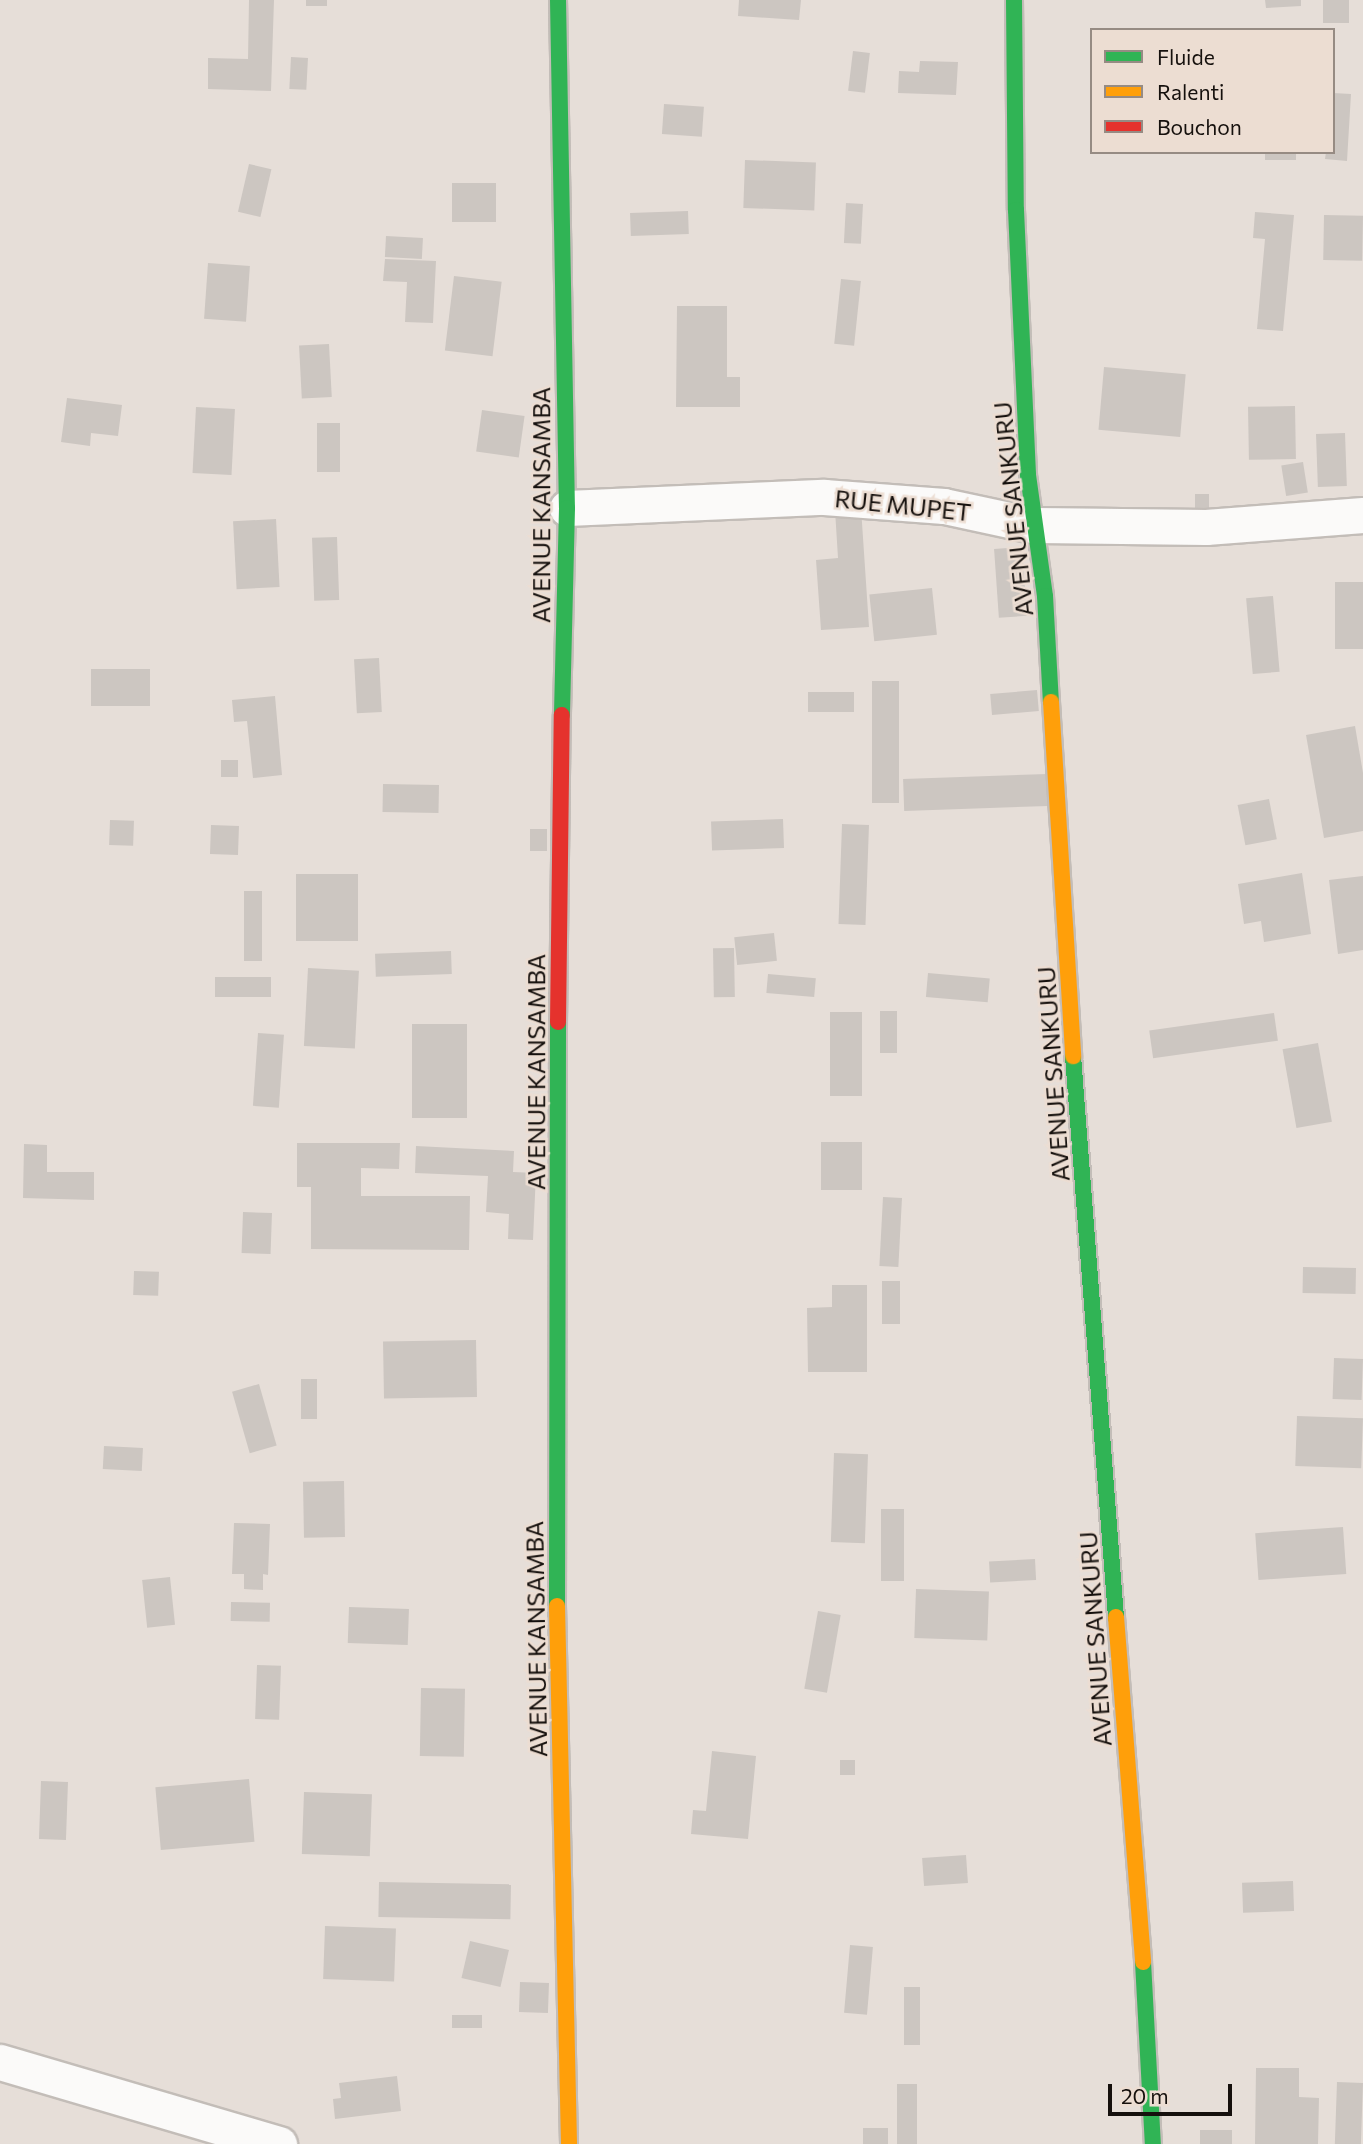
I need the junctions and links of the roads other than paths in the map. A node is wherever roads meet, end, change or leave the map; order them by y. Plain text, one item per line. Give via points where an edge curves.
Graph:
1 (558, 0) edge
2 (1014, 0) edge
3 (567, 508) junction
4 (1363, 515) edge
5 (1033, 525) junction
6 (0, 2062) edge
7 (279, 2144) edge
8 (569, 2144) edge
9 (1153, 2144) edge

1 - 3 street, AVENUE KANSAMBA
2 - 5 street, AVENUE SANKURU via 1016,210
3 - 5 street, RUE MUPET via 824,497 944,506
3 - 8 street, AVENUE KANSAMBA via 558,872 556,1546
4 - 5 street, RUE MUPET via 1206,527
5 - 9 street, AVENUE SANKURU via 1045,596 1072,1047 1151,2069
6 - 7 street

